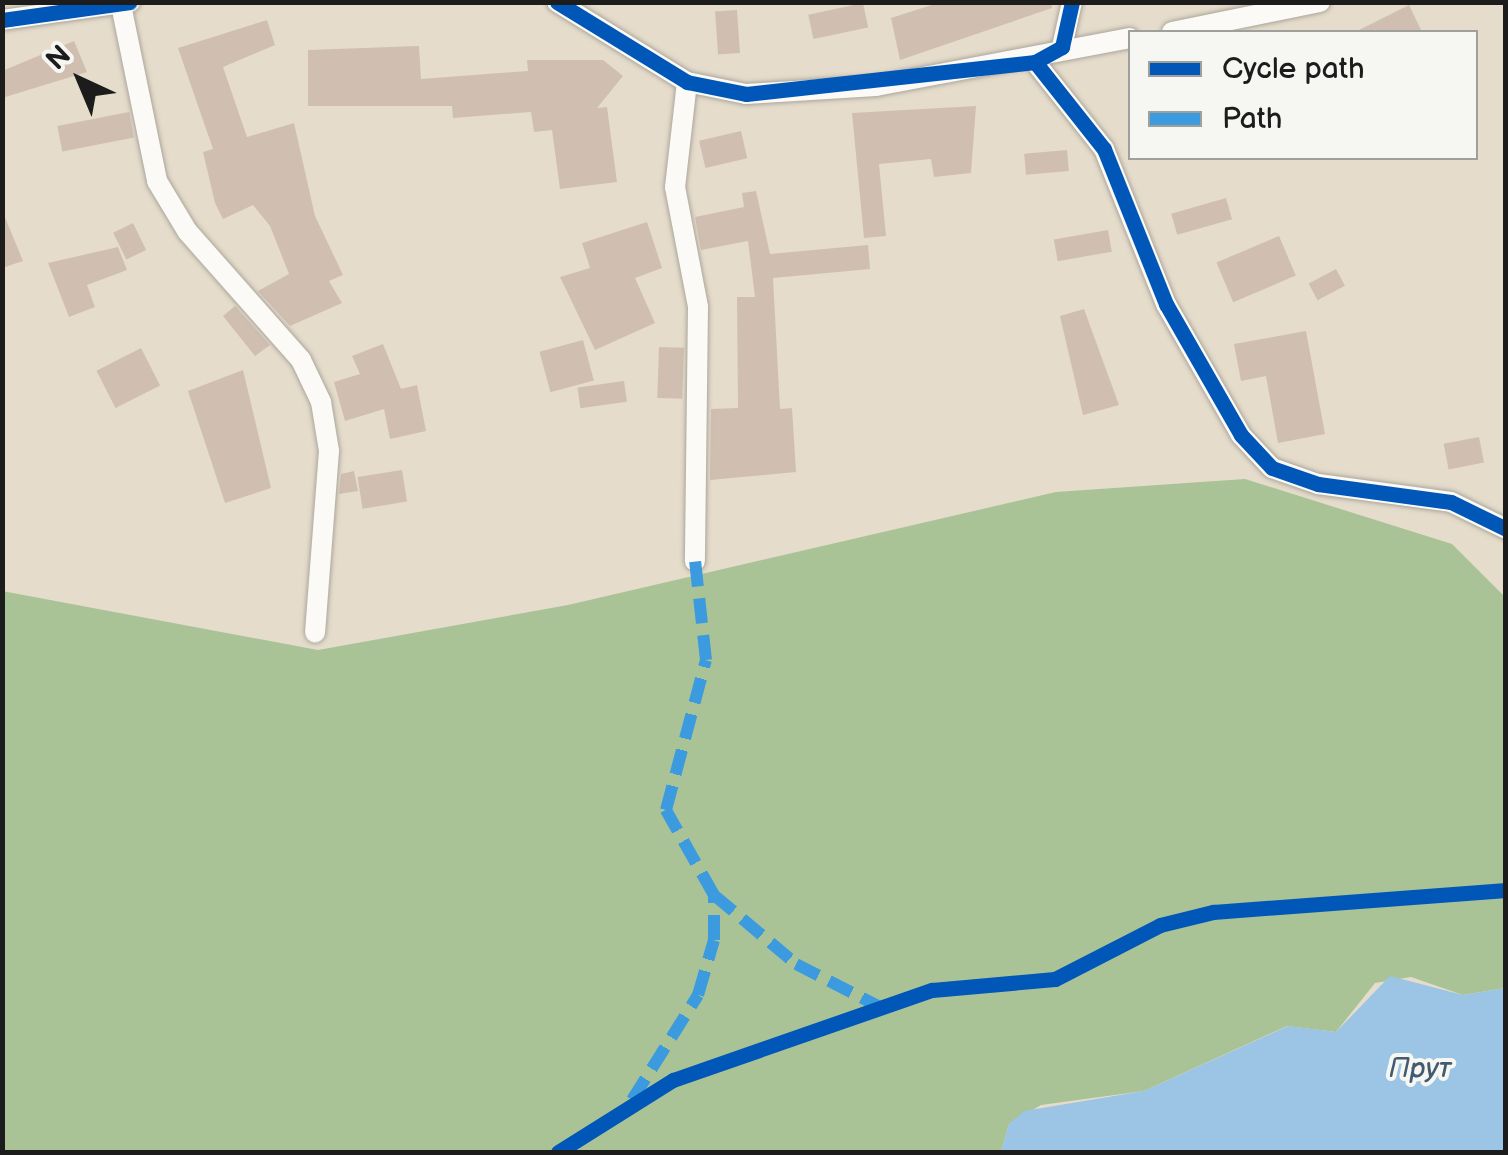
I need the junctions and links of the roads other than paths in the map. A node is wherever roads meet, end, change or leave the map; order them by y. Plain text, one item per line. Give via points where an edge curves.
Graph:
1 (557, 2) edge
2 (1072, 2) edge
3 (1320, 2) edge
4 (125, 4) edge
5 (2, 20) edge
6 (1182, 30) edge
7 (1128, 38) edge
8 (1062, 47) junction
9 (1035, 62) junction
10 (687, 82) junction
11 (1506, 530) edge
12 (695, 561) dead end
13 (315, 632) dead end

1 - 10 street
2 - 8 street
3 - 6 street
4 - 5 street
4 - 13 street via 158,181 187,230 301,360 321,402 329,451
7 - 8 street
8 - 9 street
9 - 10 street via 792,93
9 - 11 street via 1104,148 1166,304 1240,434 1272,468 1318,484 1451,502
10 - 12 street via 675,187 698,307

